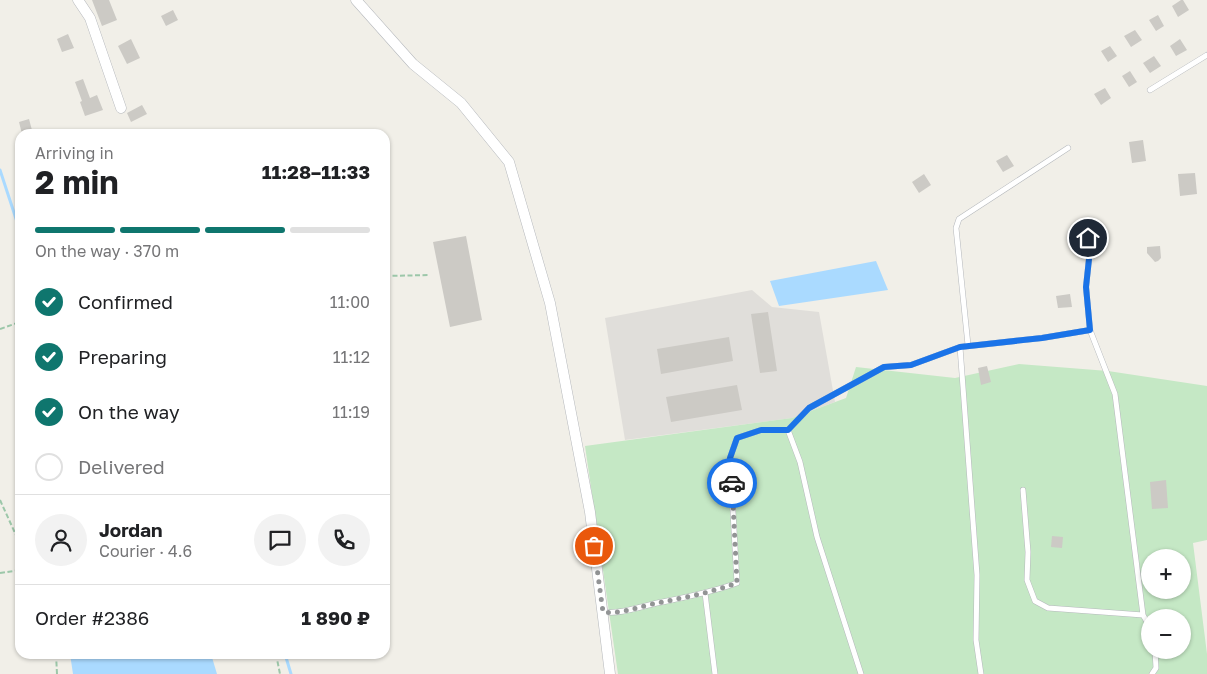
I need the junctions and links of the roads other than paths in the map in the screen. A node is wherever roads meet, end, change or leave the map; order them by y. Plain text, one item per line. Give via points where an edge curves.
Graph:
1 (78, 0) edge
2 (356, 0) edge
3 (1207, 55) edge
4 (1150, 90) dead end
5 (121, 108) dead end
6 (1068, 148) dead end
7 (1088, 238) dead end
8 (1090, 330) junction
9 (968, 346) junction
10 (960, 347) junction
11 (788, 430) junction
12 (1023, 490) dead end
13 (705, 593) junction
14 (1142, 609) edge
15 (603, 612) junction
16 (1141, 615) edge
17 (1156, 659) edge
18 (610, 674) edge
19 (715, 674) edge
20 (861, 674) edge
21 (981, 674) edge
22 (1152, 674) edge

1 - 5 street via 90,18
2 - 15 street via 413,64 461,103 509,162 550,303 590,512
3 - 4 lane
6 - 9 lane via 959,219 956,228
7 - 8 lane via 1086,287
8 - 9 lane
8 - 14 lane via 1115,394
9 - 10 lane
10 - 11 lane via 911,365 884,367 809,408
10 - 21 lane via 977,575 976,640
11 - 13 lane via 761,430 737,438 730,458 737,583
11 - 20 lane via 800,462 817,537
12 - 16 lane via 1028,580 1035,601 1048,608
13 - 15 lane via 617,614
13 - 19 lane
15 - 18 street
17 - 22 lane via 1156,668

